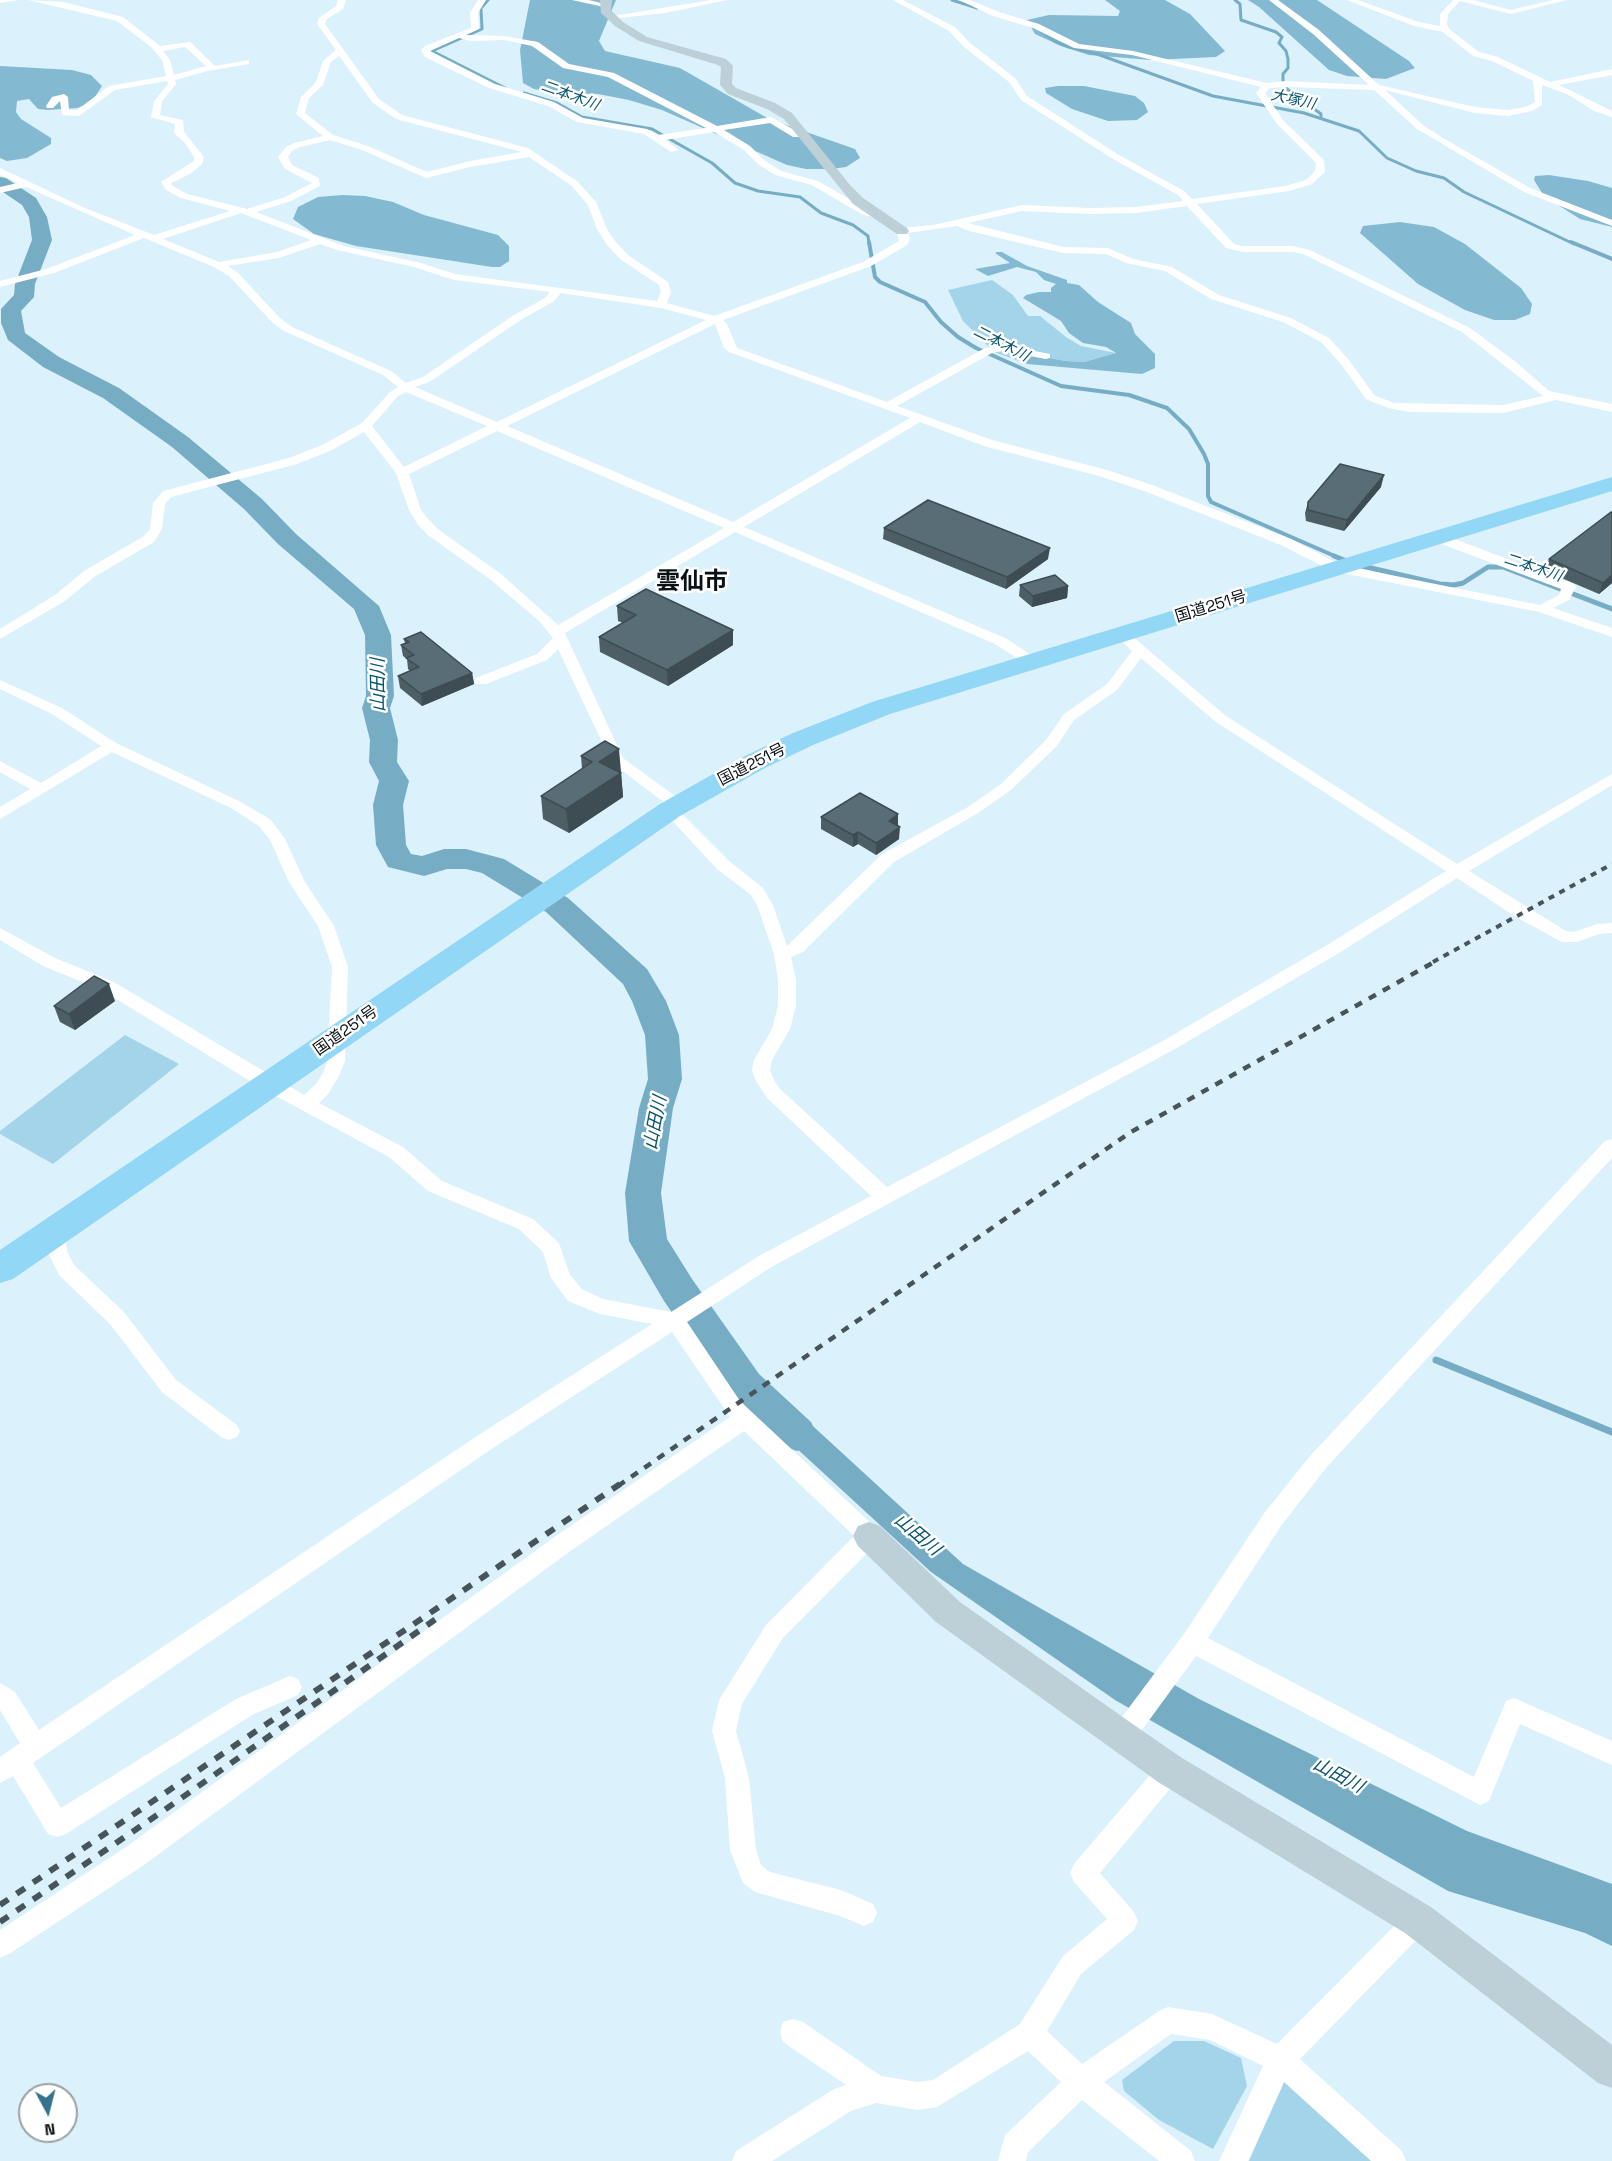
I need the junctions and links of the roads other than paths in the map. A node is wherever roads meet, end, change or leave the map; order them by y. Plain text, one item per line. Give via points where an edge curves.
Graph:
1 (15, 0) edge
2 (32, 0) edge
3 (342, 0) edge
4 (482, 0) edge
5 (576, 0) edge
6 (724, 0) edge
7 (897, 0) edge
8 (963, 0) edge
9 (1273, 0) edge
10 (1351, 0) edge
11 (1457, 0) edge
12 (1464, 0) edge
13 (1563, 0) edge
14 (0, 2) edge
15 (607, 7) edge
16 (1446, 30) junction
17 (462, 37) junction
18 (158, 49) junction
19 (339, 52) junction
20 (246, 62) dead end
21 (211, 69) junction
22 (1612, 72) edge
23 (171, 78) junction
24 (1537, 80) junction
25 (1553, 84) junction
26 (1267, 86) junction
27 (1375, 86) junction
28 (50, 106) dead end
29 (1612, 114) edge
30 (714, 128) junction
31 (804, 135) junction
32 (330, 137) junction
33 (663, 138) junction
34 (674, 150) dead end
35 (531, 154) junction
36 (0, 171) edge
37 (23, 185) junction
38 (0, 190) edge
39 (1189, 203) junction
40 (243, 212) junction
41 (876, 214) junction
42 (959, 223) junction
43 (1612, 223) edge
44 (903, 231) junction
45 (148, 237) junction
46 (318, 242) junction
47 (218, 265) junction
48 (4, 283) edge
49 (557, 291) junction
50 (661, 305) junction
51 (715, 319) junction
52 (1469, 328) dead end
53 (1046, 356) dead end
54 (1502, 356) junction
55 (405, 387) junction
56 (1556, 397) junction
57 (889, 406) junction
58 (1612, 408) edge
59 (919, 418) junction
60 (366, 426) junction
61 (497, 426) junction
62 (402, 473) junction
63 (1612, 484) edge
64 (733, 528) junction
65 (1436, 537) junction
66 (1347, 565) junction
67 (1542, 609) junction
68 (1612, 633) edge
69 (0, 634) edge
70 (558, 635) junction
71 (1130, 642) junction
72 (1031, 661) junction
73 (481, 681) dead end
74 (0, 684) edge
75 (111, 746) junction
76 (0, 766) edge
77 (1612, 779) edge
78 (41, 789) junction
79 (674, 808) junction
80 (0, 814) edge
81 (1456, 872) junction
82 (1612, 928) edge
83 (0, 933) edge
84 (782, 954) junction
85 (338, 1036) junction
86 (269, 1084) junction
87 (307, 1103) junction
88 (1612, 1146) edge
89 (885, 1197) junction
90 (55, 1231) junction
91 (0, 1269) edge
92 (681, 1318) junction
93 (744, 1419) junction
94 (229, 1431) dead end
95 (869, 1536) junction
96 (1188, 1646) junction
97 (290, 1687) dead end
98 (0, 1694) edge
99 (1126, 1732) junction
100 (1612, 1754) edge
101 (18, 1759) edge
102 (1170, 1770) junction
103 (864, 1913) dead end
104 (1418, 1920) junction
105 (0, 1945) edge
106 (793, 2031) dead end
107 (1030, 2034) junction
108 (1280, 2060) junction
109 (1612, 2069) edge
110 (1081, 2082) junction
111 (876, 2089) junction
112 (746, 2161) edge
113 (1012, 2161) edge
114 (1181, 2161) edge
115 (1233, 2161) edge
116 (1392, 2161) edge

1 - 14 street
2 - 18 street via 120,19
3 - 19 street via 340,7 321,21
4 - 17 street via 474,13 475,29
5 - 15 street
6 - 15 street via 665,11
7 - 39 street via 952,29 1012,80 1024,98 1181,193
8 - 26 street via 1036,26 1077,46 1133,53
9 - 27 street via 1316,32
10 - 16 street via 1417,24
11 - 16 street via 1444,14
12 - 13 street via 1511,12
15 - 31 street via 619,24 644,39 722,62 728,66 726,85 732,91 781,111
16 - 24 street via 1476,54 1494,58
17 - 30 street via 504,38 535,44 566,66 611,75
17 - 33 street via 425,50 492,86 551,104 573,117
18 - 21 street via 187,44
18 - 23 street
19 - 32 street via 327,61 320,83 305,97 300,114
19 - 35 street via 376,101 399,117 517,146
20 - 21 street
21 - 23 street
22 - 25 street
23 - 28 street via 112,88 79,113 65,113 64,97
23 - 40 street via 172,84 158,101 155,117 180,122 179,133 199,162 166,184 184,196
24 - 25 street
24 - 27 street via 1539,103 1528,110 1508,113 1475,110
25 - 29 street
26 - 27 street
26 - 39 street via 1260,93 1281,122 1322,162 1320,172 1308,182 1286,189
27 - 43 street via 1440,140 1527,190
30 - 31 street via 773,120 796,135
30 - 33 street
30 - 41 street via 778,173 815,183 866,213
31 - 41 street via 845,189
32 - 35 street via 426,176
32 - 40 street via 297,145 283,156 288,167 316,180 316,186
33 - 34 street
35 - 50 street via 584,192 610,243 664,284 666,292
36 - 37 street
37 - 38 street
37 - 45 street
39 - 42 street via 1112,212 1022,208
39 - 54 street via 1230,246 1306,252 1466,330
40 - 45 street
40 - 46 street
41 - 44 street
42 - 44 street
42 - 56 street via 1063,250 1108,251 1130,261 1168,269 1215,297 1287,320 1325,340 1370,397 1392,406 1503,409
44 - 51 street via 903,243 872,262
45 - 47 street
45 - 48 street
46 - 47 street via 279,255
46 - 49 street via 454,277
47 - 55 street via 233,274 288,329 387,373
49 - 50 street
49 - 55 street via 427,379
50 - 51 street
51 - 57 street via 722,324 733,350
51 - 61 street
52 - 54 street via 1502,352
53 - 57 street via 1003,348 984,353
54 - 56 street
55 - 60 street
55 - 61 street
56 - 58 street
57 - 59 street
59 - 64 street
59 - 66 street via 988,443 1148,488
60 - 62 street
60 - 69 street via 304,456 164,496 159,503 156,530 149,538
61 - 62 street
61 - 64 street
62 - 70 street via 415,510 434,534 496,578 544,618
63 - 65 highway, 国道251号
64 - 70 street
64 - 72 street via 1000,641
65 - 66 highway, 国道251号
65 - 67 street via 1566,584 1567,593
66 - 67 street
66 - 71 highway, 国道251号
67 - 68 street
70 - 73 street via 542,657
70 - 79 street via 617,760
71 - 72 highway, 国道251号
71 - 81 street via 1221,719
71 - 84 street via 1112,687 1069,717 1052,743 1006,788 888,858 797,948
72 - 79 highway, 国道251号 via 881,708 803,739
74 - 75 street via 57,711
75 - 78 street
75 - 85 street via 236,805 265,823 326,926 340,967
76 - 78 street
77 - 81 street
78 - 80 street
79 - 84 street via 723,866 757,892
79 - 85 highway, 国道251号
81 - 82 street via 1560,935 1577,937
81 - 89 street via 1167,1046
83 - 86 street via 49,962 106,985
84 - 89 street via 787,1006 781,1029 763,1060 765,1081
85 - 86 highway, 国道251号
85 - 87 street via 333,1072
86 - 87 street
86 - 90 highway, 国道251号
87 - 92 street via 396,1152 435,1186 526,1224 552,1248 561,1278 576,1295 600,1306
88 - 96 street via 1318,1462 1273,1519
89 - 92 street via 766,1261
90 - 91 highway, 国道251号
90 - 94 street via 57,1251 66,1270 117,1318 169,1386
92 - 93 street
92 - 101 street via 485,1442
93 - 95 street
93 - 105 street via 561,1545 135,1856
95 - 99 street via 948,1612
95 - 103 street via 774,1632 731,1700 724,1731 737,1778 743,1850 752,1874 764,1883 841,1902
96 - 99 street
96 - 100 street via 1480,1792 1514,1709
97 - 101 street via 244,1707 57,1825
98 - 101 street via 7,1700
99 - 102 street
102 - 104 street
102 - 107 street via 1083,1873 1125,1921 1072,1965
104 - 108 street
104 - 109 street
106 - 111 street
107 - 110 street
107 - 111 street via 937,2092 917,2096
108 - 110 street via 1212,2027 1168,2020
108 - 115 street
108 - 116 street
110 - 113 street via 1015,2145
110 - 114 street
111 - 112 street via 844,2099

